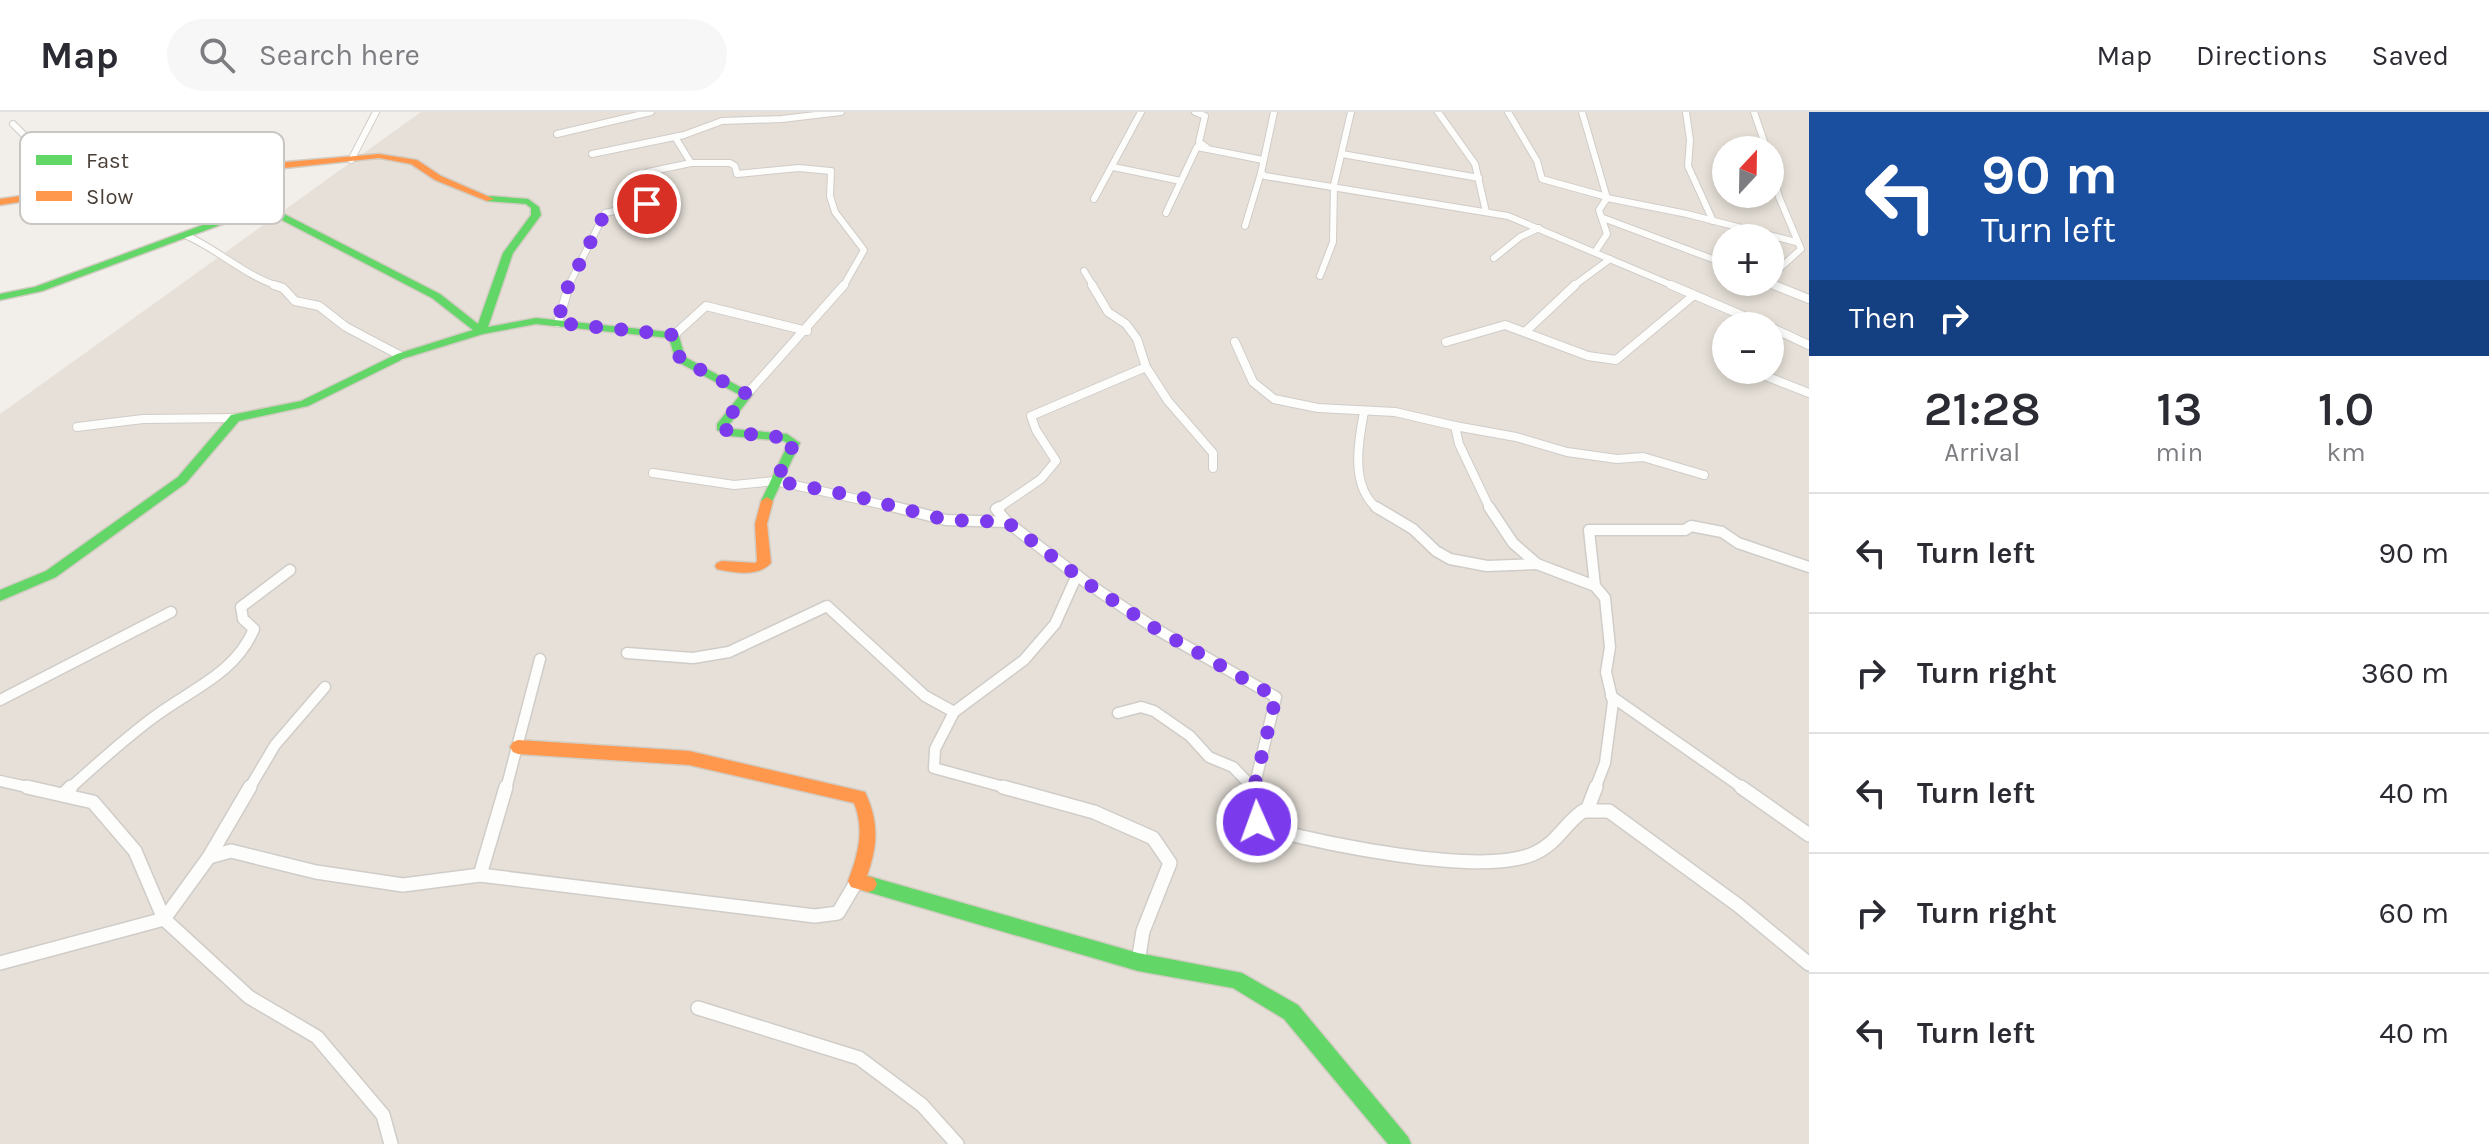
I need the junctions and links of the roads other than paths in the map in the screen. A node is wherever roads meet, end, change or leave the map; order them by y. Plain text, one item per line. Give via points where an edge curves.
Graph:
1 (376, 112) edge
2 (651, 112) edge
3 (841, 112) edge
4 (1141, 112) edge
5 (1195, 112) edge
6 (1274, 112) edge
7 (1351, 112) edge
8 (1438, 112) edge
9 (1508, 112) edge
10 (1582, 112) edge
11 (1686, 112) edge
12 (1754, 112) edge
13 (13, 124) dead end
14 (21, 132) edge
15 (557, 134) dead end
16 (1762, 136) edge
17 (675, 137) junction
18 (1206, 147) junction
19 (592, 154) dead end
20 (1342, 154) junction
21 (351, 160) junction
22 (1263, 160) junction
23 (691, 163) junction
24 (284, 165) edge
25 (1113, 167) junction
26 (1261, 173) junction
27 (1479, 178) junction
28 (1181, 181) junction
29 (1336, 189) junction
30 (1607, 197) junction
31 (20, 199) edge
32 (1094, 199) dead end
33 (0, 202) edge
34 (1784, 208) edge
35 (1486, 212) junction
36 (1166, 213) dead end
37 (284, 218) edge
38 (1603, 218) junction
39 (1713, 221) junction
40 (214, 224) edge
41 (1245, 226) dead end
42 (1539, 228) junction
43 (1809, 230) edge
44 (1795, 232) junction
45 (185, 235) junction
46 (1802, 248) edge
47 (1595, 252) junction
48 (1494, 258) dead end
49 (1712, 258) edge
50 (1610, 259) junction
51 (1784, 264) edge
52 (1084, 271) dead end
53 (1320, 276) dead end
54 (1784, 289) edge
55 (1694, 295) junction
56 (0, 297) edge
57 (1809, 299) edge
58 (1734, 312) edge
59 (558, 323) junction
60 (481, 331) junction
61 (807, 331) junction
62 (1526, 331) junction
63 (1784, 334) edge
64 (674, 335) junction
65 (1235, 342) dead end
66 (1446, 342) dead end
67 (1809, 345) edge
68 (401, 356) junction
69 (1146, 367) junction
70 (1784, 383) edge
71 (1809, 393) edge
72 (747, 394) junction
73 (1364, 412) junction
74 (235, 418) junction
75 (1455, 426) junction
76 (77, 427) dead end
77 (1213, 468) dead end
78 (653, 473) dead end
79 (1704, 475) dead end
80 (776, 481) junction
81 (1007, 522) junction
82 (1537, 564) junction
83 (722, 566) dead end
84 (1809, 567) edge
85 (290, 570) dead end
86 (1077, 575) junction
87 (1595, 586) junction
88 (0, 596) edge
89 (171, 612) dead end
90 (627, 653) dead end
91 (540, 659) dead end
92 (325, 687) dead end
93 (1611, 696) junction
94 (0, 700) edge
95 (954, 712) junction
96 (1118, 713) dead end
97 (518, 747) junction
98 (0, 781) edge
99 (1254, 788) junction
100 (64, 794) junction
101 (1588, 808) junction
102 (1809, 835) edge
103 (209, 857) junction
104 (480, 875) junction
105 (857, 881) junction
106 (164, 919) junction
107 (1138, 962) junction
108 (0, 963) edge
109 (1809, 964) edge
110 (698, 1008) dead end
111 (391, 1144) edge
112 (957, 1144) edge
113 (1401, 1144) edge

1 - 21 street
2 - 15 street
3 - 17 street via 722,121
4 - 25 street
5 - 18 street via 1205,116 1199,142
6 - 22 street
7 - 20 street
8 - 27 street
9 - 30 street via 1542,179
10 - 30 street
11 - 39 street via 1688,166
12 - 16 street
13 - 14 street
17 - 19 street
17 - 23 street
18 - 22 street
18 - 28 street via 1195,148
20 - 27 street
20 - 29 street
21 - 24 street
21 - 60 street via 393,157 494,201 535,207 536,215 504,261
22 - 26 street
23 - 59 street via 648,172 641,179 651,193 647,204 605,213 564,295
23 - 61 street via 730,163 737,174 816,167 831,171 830,198 840,225 864,250 839,294
25 - 28 street
25 - 32 street
26 - 29 street
26 - 41 street
27 - 35 street
28 - 36 street
29 - 35 street
29 - 53 street via 1333,242
30 - 38 street via 1599,210
30 - 39 street
31 - 33 street
34 - 44 street
35 - 42 street
37 - 60 street via 436,296
38 - 47 street via 1608,237
38 - 49 street
39 - 46 street
40 - 45 street
42 - 47 street
42 - 48 street
43 - 44 street
44 - 46 street
45 - 56 street via 38,289
45 - 68 street
46 - 51 street
47 - 50 street
50 - 55 street
50 - 62 street
52 - 69 street via 1108,312 1137,339
54 - 57 street
55 - 58 street
55 - 62 street via 1616,360 1588,356
59 - 60 street via 536,321
59 - 64 street
60 - 68 street
61 - 64 street via 713,306 700,309
61 - 72 street
62 - 66 street via 1500,325
63 - 67 street
64 - 72 street via 680,359
65 - 73 street via 1253,382 1274,399
68 - 74 street via 304,404
69 - 77 street via 1213,453
69 - 81 street via 1031,416 1033,429 1056,461 1041,479 996,509
70 - 71 street
72 - 80 street via 721,427 794,443
73 - 75 street via 1395,412
73 - 82 street via 1361,479 1368,499 1454,561
74 - 76 street via 143,419
74 - 88 street via 182,480 51,574
75 - 79 street via 1567,452 1643,457
75 - 82 street via 1493,514 1513,543
78 - 80 street via 748,485
80 - 81 street via 946,520
80 - 83 street via 761,524 764,563 757,568
81 - 86 street
82 - 87 street
84 - 87 street via 1738,543 1722,532 1691,526 1589,530
85 - 100 street via 241,607 243,619 254,629 224,672 118,744
86 - 95 street via 1055,624 1024,660
86 - 99 street via 1156,629 1276,697
87 - 93 street via 1605,598
89 - 94 street
90 - 95 street via 693,658 729,652 827,606 925,696
91 - 97 street
92 - 103 street via 275,745
93 - 101 street via 1605,763
93 - 102 street
95 - 107 street via 935,749 934,768 1094,812 1153,838 1170,863 1143,931
96 - 99 street via 1141,707 1154,711
97 - 104 street
97 - 105 street via 689,758 859,797 871,817
98 - 100 street
99 - 101 street via 1254,815 1262,827 1353,850 1495,863 1516,862 1559,838 1575,815
100 - 106 street via 93,802 135,851
101 - 109 street via 1609,811
103 - 104 street via 231,851 316,872 403,885
103 - 106 street
104 - 105 street via 815,916 838,913
105 - 107 street
106 - 108 street
106 - 111 street via 249,997 317,1037 383,1115
107 - 113 street via 1236,979 1291,1012
110 - 112 street via 859,1058 922,1105

